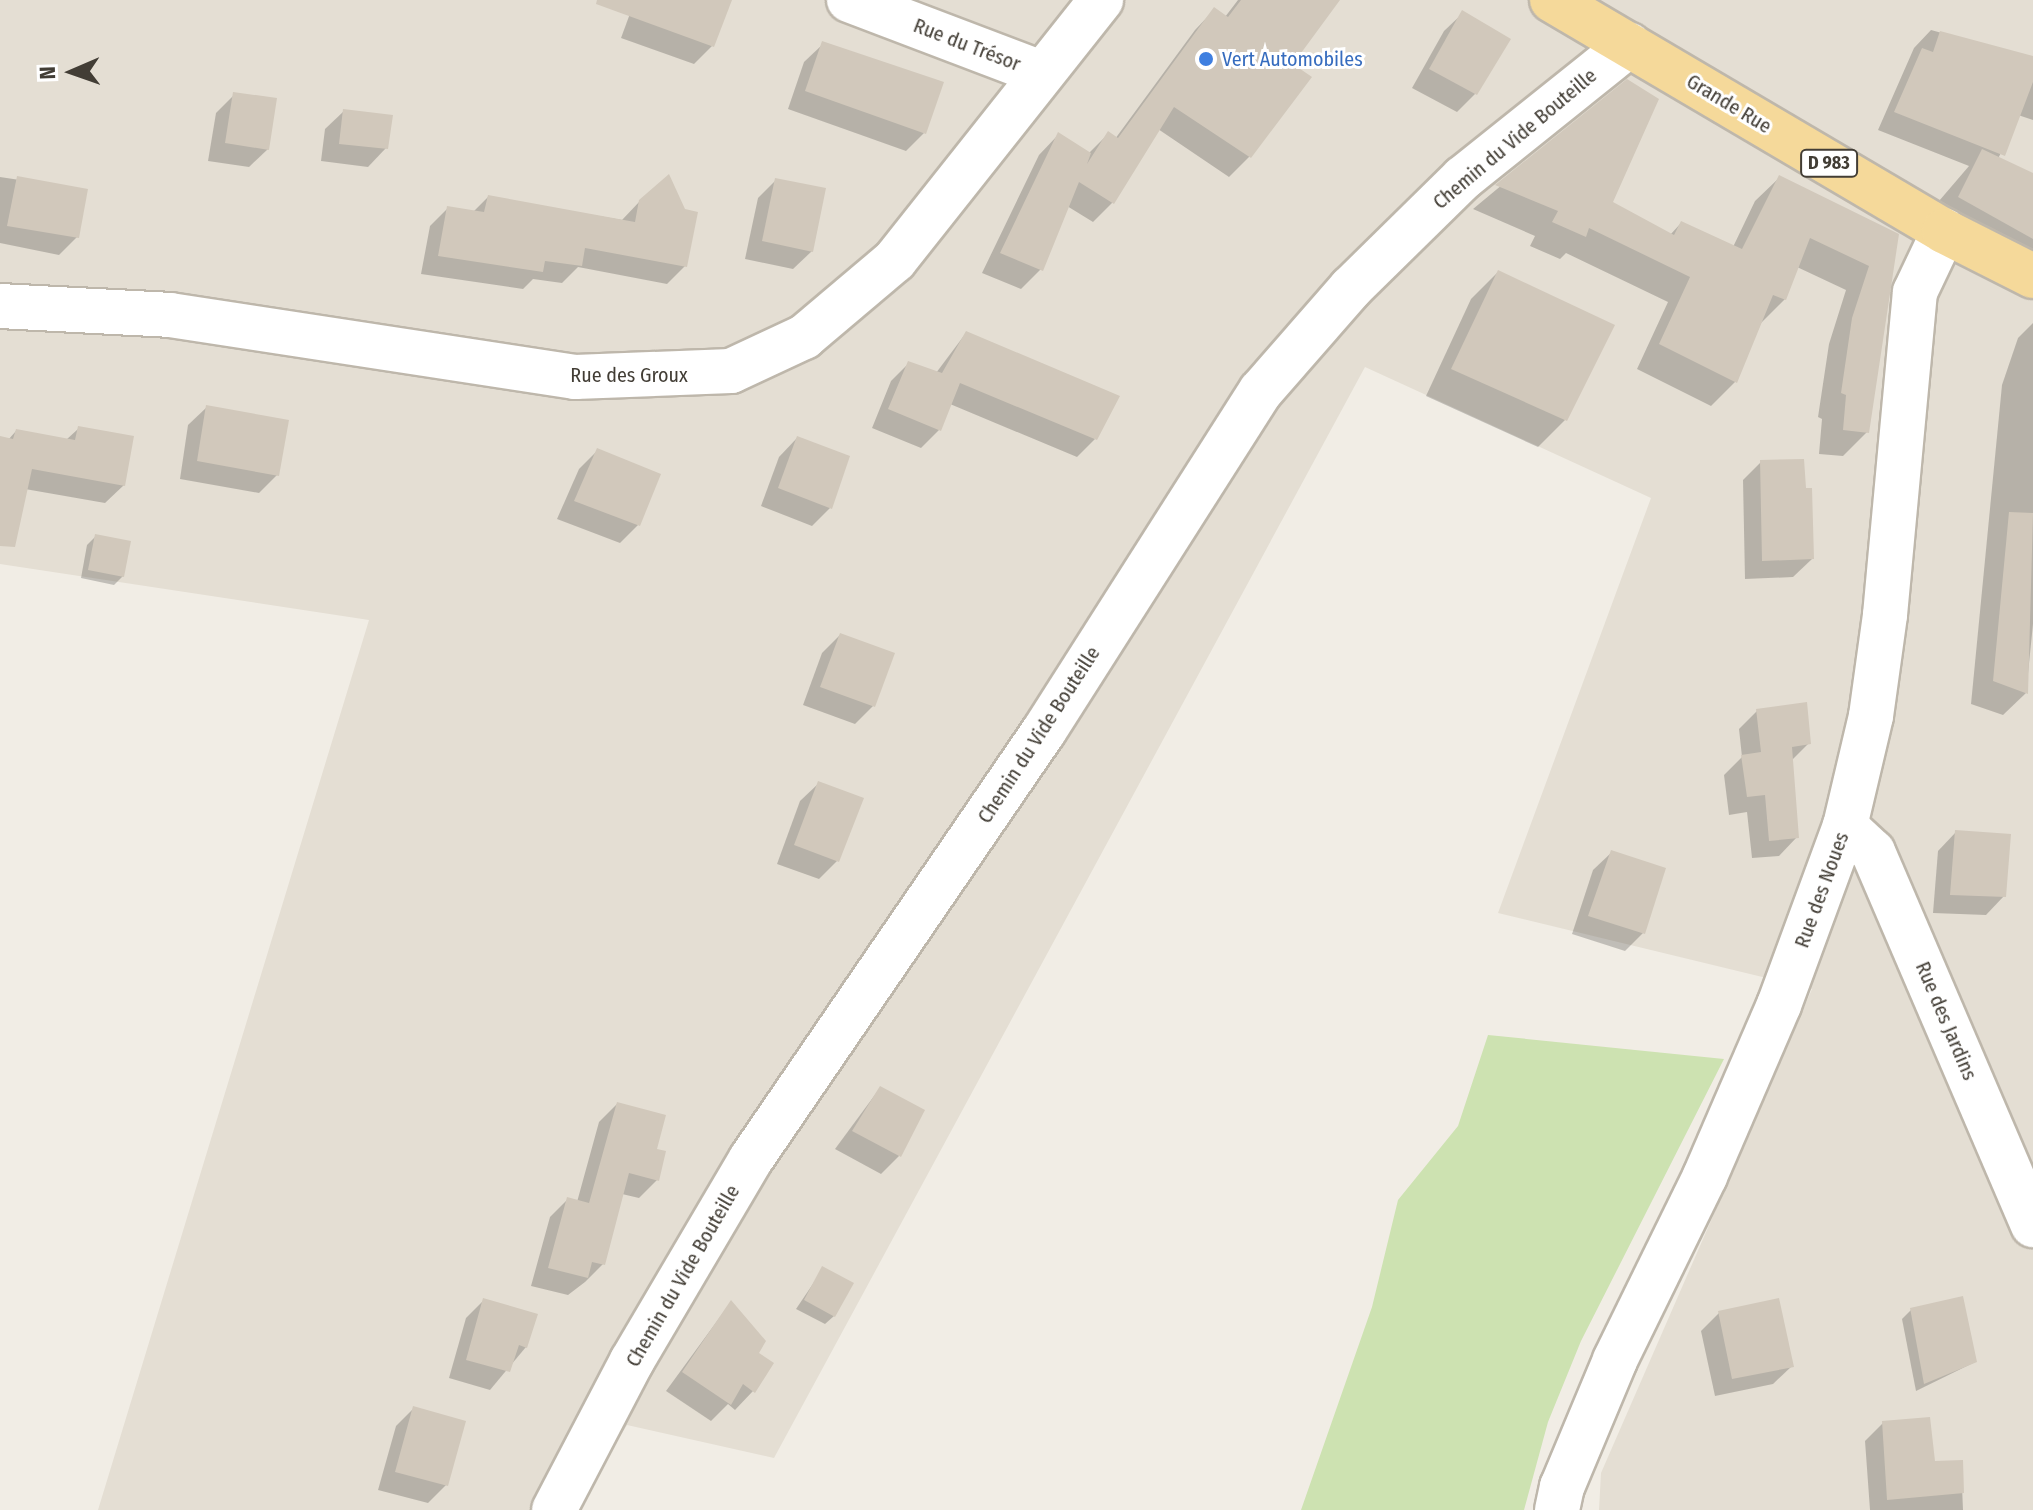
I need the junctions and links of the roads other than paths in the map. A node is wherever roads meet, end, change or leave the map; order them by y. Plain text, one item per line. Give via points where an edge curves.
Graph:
1 (849, 0) edge
2 (1101, 0) edge
3 (1552, 0) edge
4 (1629, 45) junction
5 (1041, 73) junction
6 (1944, 231) junction
7 (2033, 276) edge
8 (0, 306) edge
9 (1845, 826) junction
10 (2033, 1225) edge
11 (554, 1510) edge
12 (1557, 1510) edge

1 - 5 street, Rue du Trésor
2 - 5 street, Rue des Groux
3 - 4 main road, Grande Rue / D 983
4 - 6 main road, Grande Rue / D 983
4 - 11 street, Chemin du Vide Bouteille via 1463,178 1351,288 1261,391 1044,731 751,1159 632,1361
5 - 8 street, Rue des Groux via 895,260 804,337 731,371 575,377 170,315
6 - 7 main road, Grande Rue / D 983
6 - 9 street, Rue des Noues via 1915,292 1885,615 1871,716
9 - 10 street, Rue des Jardins via 1873,852
9 - 12 street, Rue des Noues via 1779,1005 1694,1199 1615,1360

